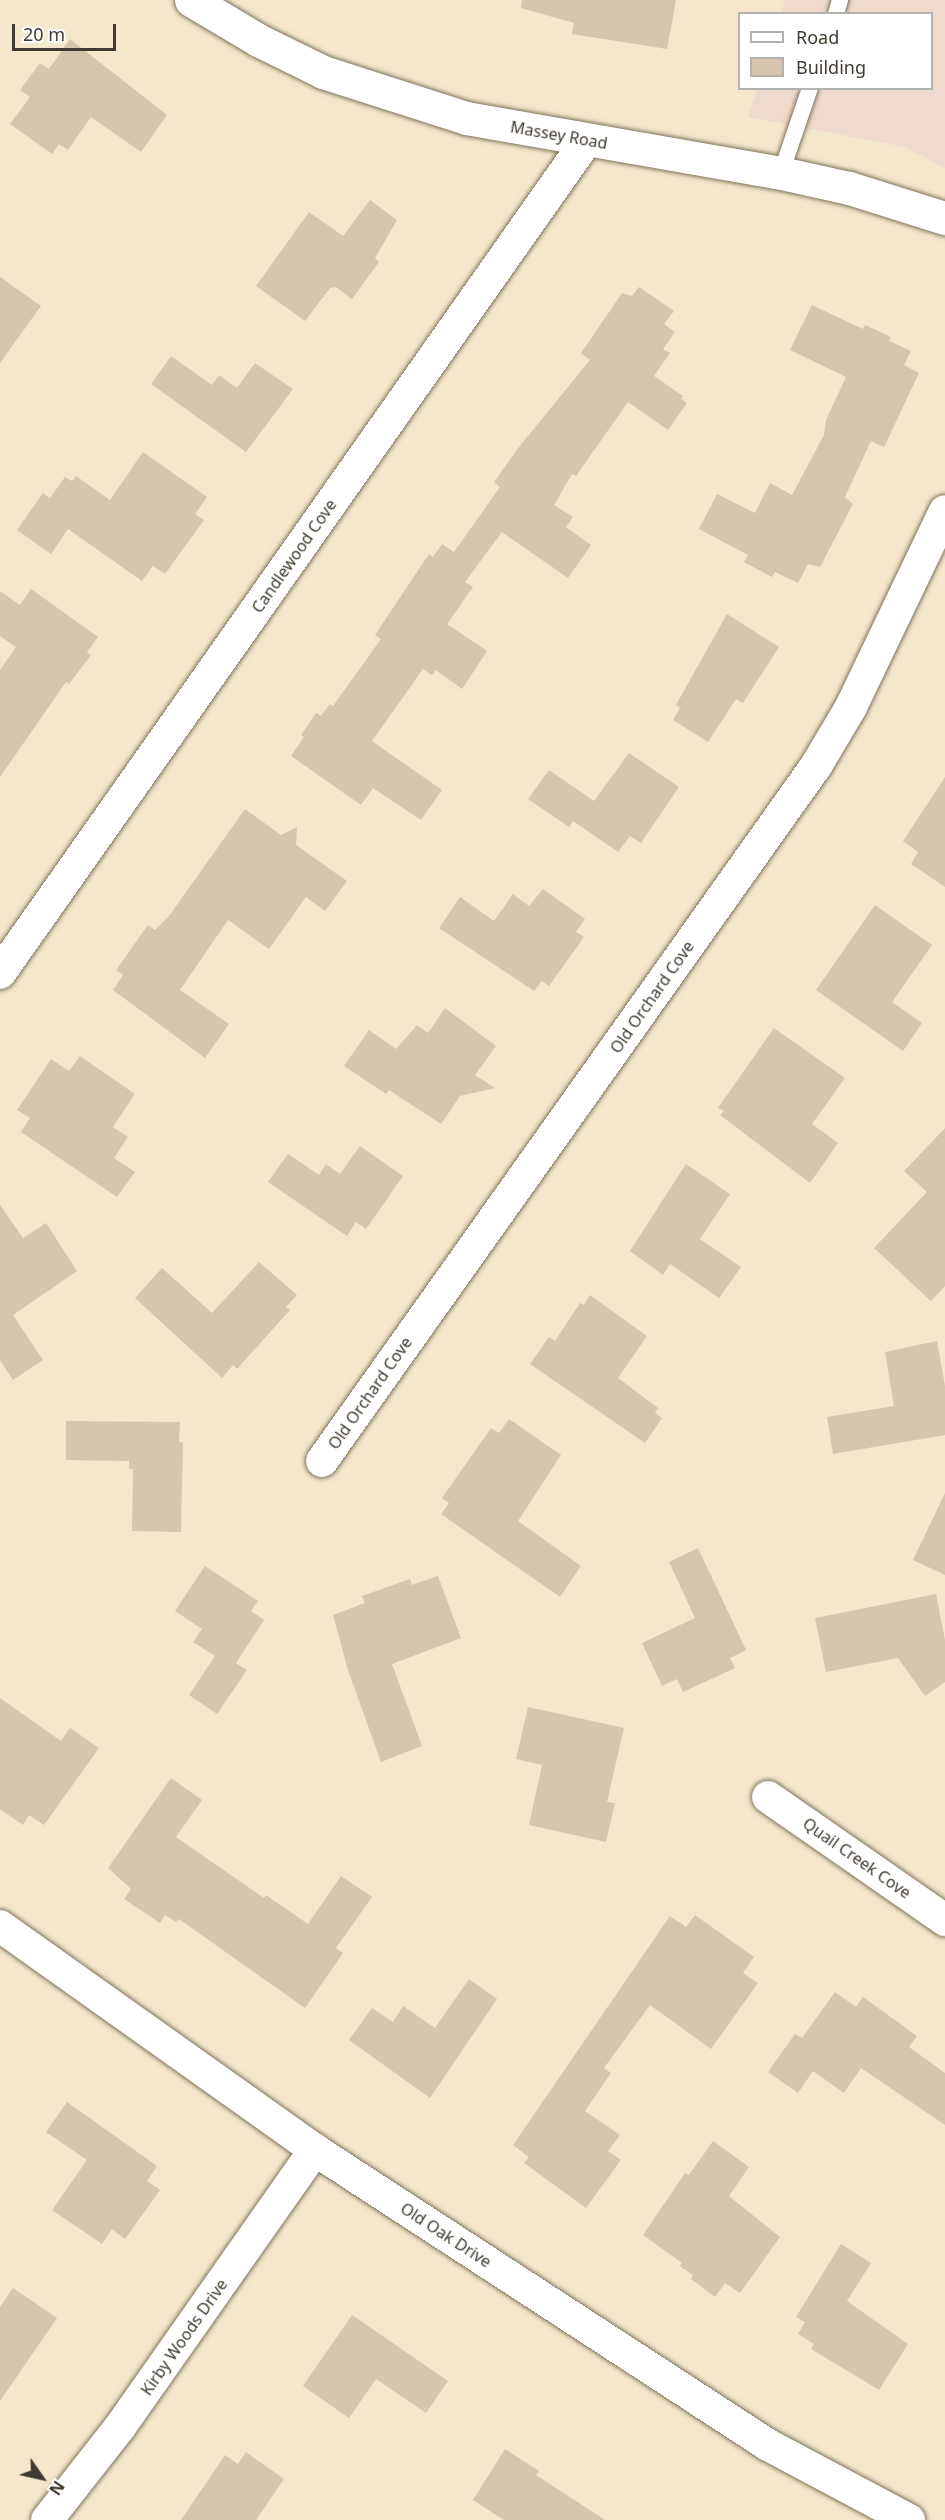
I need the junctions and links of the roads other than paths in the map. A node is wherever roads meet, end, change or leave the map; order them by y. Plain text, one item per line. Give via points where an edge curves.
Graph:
1 (191, 0) edge
2 (809, 90) edge
3 (587, 140) junction
4 (781, 173) junction
5 (945, 218) edge
6 (945, 511) edge
7 (0, 973) edge
8 (322, 1461) dead end
9 (768, 1797) dead end
10 (945, 1920) edge
11 (0, 1926) edge
12 (315, 2150) junction
13 (47, 2520) edge
14 (909, 2520) edge

1 - 3 street, Massey Road via 258,40 323,72 466,118
2 - 4 lane
3 - 4 street, Massey Road
3 - 7 street, Candlewood Cove
4 - 5 street, Massey Road via 849,188
6 - 8 street, Old Orchard Cove via 851,707 816,766
9 - 10 street, Quail Creek Cove
11 - 12 street, Old Oak Drive
12 - 13 street, Kirby Woods Drive via 120,2427
12 - 14 street, Old Oak Drive via 768,2445

